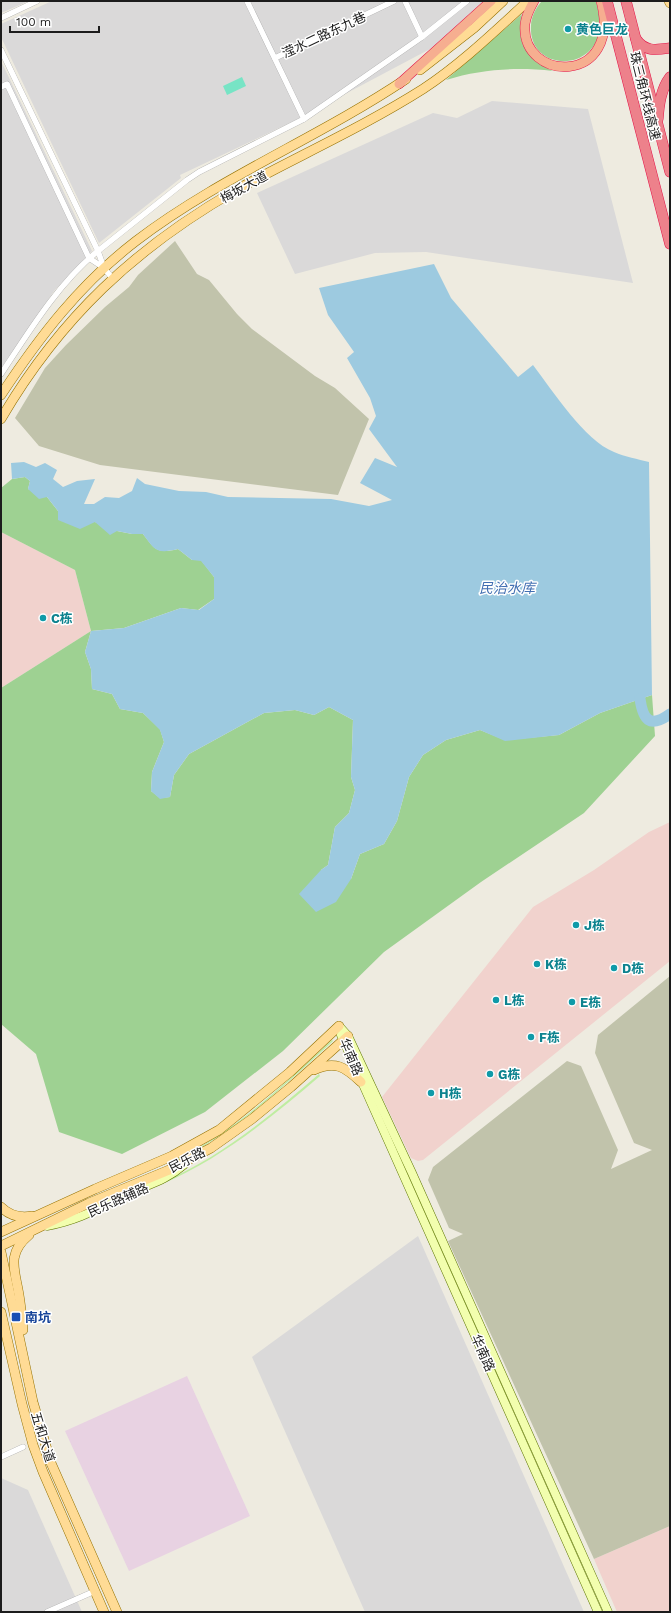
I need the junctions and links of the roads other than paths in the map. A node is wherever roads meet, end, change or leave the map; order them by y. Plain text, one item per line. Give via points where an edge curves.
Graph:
1 (37, 1) edge
2 (248, 1) edge
3 (394, 1) edge
4 (405, 1) edge
5 (467, 1) edge
6 (491, 1) edge
7 (504, 1) edge
8 (528, 1) edge
9 (534, 1) edge
10 (601, 1) edge
11 (607, 1) edge
12 (626, 1) edge
13 (1, 18) edge
14 (634, 34) junction
15 (422, 37) junction
16 (670, 48) edge
17 (1, 50) edge
18 (274, 58) junction
19 (670, 78) edge
20 (399, 84) junction
21 (1, 87) edge
22 (304, 119) junction
23 (658, 130) junction
24 (670, 172) edge
25 (670, 244) edge
26 (98, 251) junction
27 (89, 258) junction
28 (104, 268) junction
29 (112, 278) junction
30 (1, 374) edge
31 (1, 395) edge
32 (1, 419) edge
33 (339, 1026) joint
34 (345, 1038) junction
35 (307, 1073) junction
36 (361, 1082) junction
37 (1, 1207) edge
38 (40, 1215) junction
39 (38, 1228) junction
40 (1, 1232) edge
41 (1, 1246) edge
42 (1, 1252) edge
43 (1, 1312) edge
44 (26, 1365) junction
45 (24, 1447) dead end
46 (1, 1457) edge
47 (95, 1591) junction
48 (47, 1612) edge
49 (104, 1612) edge
50 (117, 1612) edge
51 (598, 1612) edge
52 (608, 1612) edge

1 - 13 street
2 - 18 street
3 - 18 street, 滢水二路东九巷
4 - 15 street
5 - 15 street
6 - 20 highway
7 - 20 main road, 梅坂大道 via 448,49
8 - 29 main road, 梅坂大道 via 471,53 423,88 393,107 236,190 141,254
9 - 10 highway via 526,23 526,38 529,45 544,62 566,67 588,60 602,42 605,26
11 - 25 highway, 珠三角环线高速
12 - 14 highway, 珠三角环线高速
14 - 16 highway via 647,49
14 - 23 highway, 珠三角环线高速
15 - 22 street
17 - 26 street
18 - 22 street
19 - 23 highway via 661,97
20 - 28 main road, 梅坂大道 via 196,200 136,241
21 - 27 street via 7,84
22 - 26 street via 199,172
23 - 24 highway, 珠三角环线高速
26 - 27 street
26 - 28 street
27 - 28 street
27 - 30 street via 47,306
28 - 29 street
28 - 31 main road, 梅坂大道 via 42,335
29 - 32 main road, 梅坂大道 via 51,344
33 - 34 main road, 华南路
33 - 38 main road, 民乐路 via 290,1072 219,1130 172,1156
34 - 35 main road, 民乐路
34 - 36 main road, 华南路
34 - 52 main road, 华南路 via 415,1180
35 - 36 main road via 322,1066 336,1066 348,1070
35 - 39 main road, 民乐路 via 211,1148 169,1170 89,1203
36 - 51 main road, 华南路
37 - 38 main road via 15,1216
38 - 40 main road, 民乐路
39 - 41 main road, 民乐路
39 - 44 main road via 19,1245 13,1262 21,1305
42 - 44 main road, 五和大道
43 - 47 main road, 五和大道 via 33,1445
44 - 50 main road, 五和大道 via 33,1402 51,1463
45 - 46 street
47 - 48 street
47 - 49 main road, 五和大道

